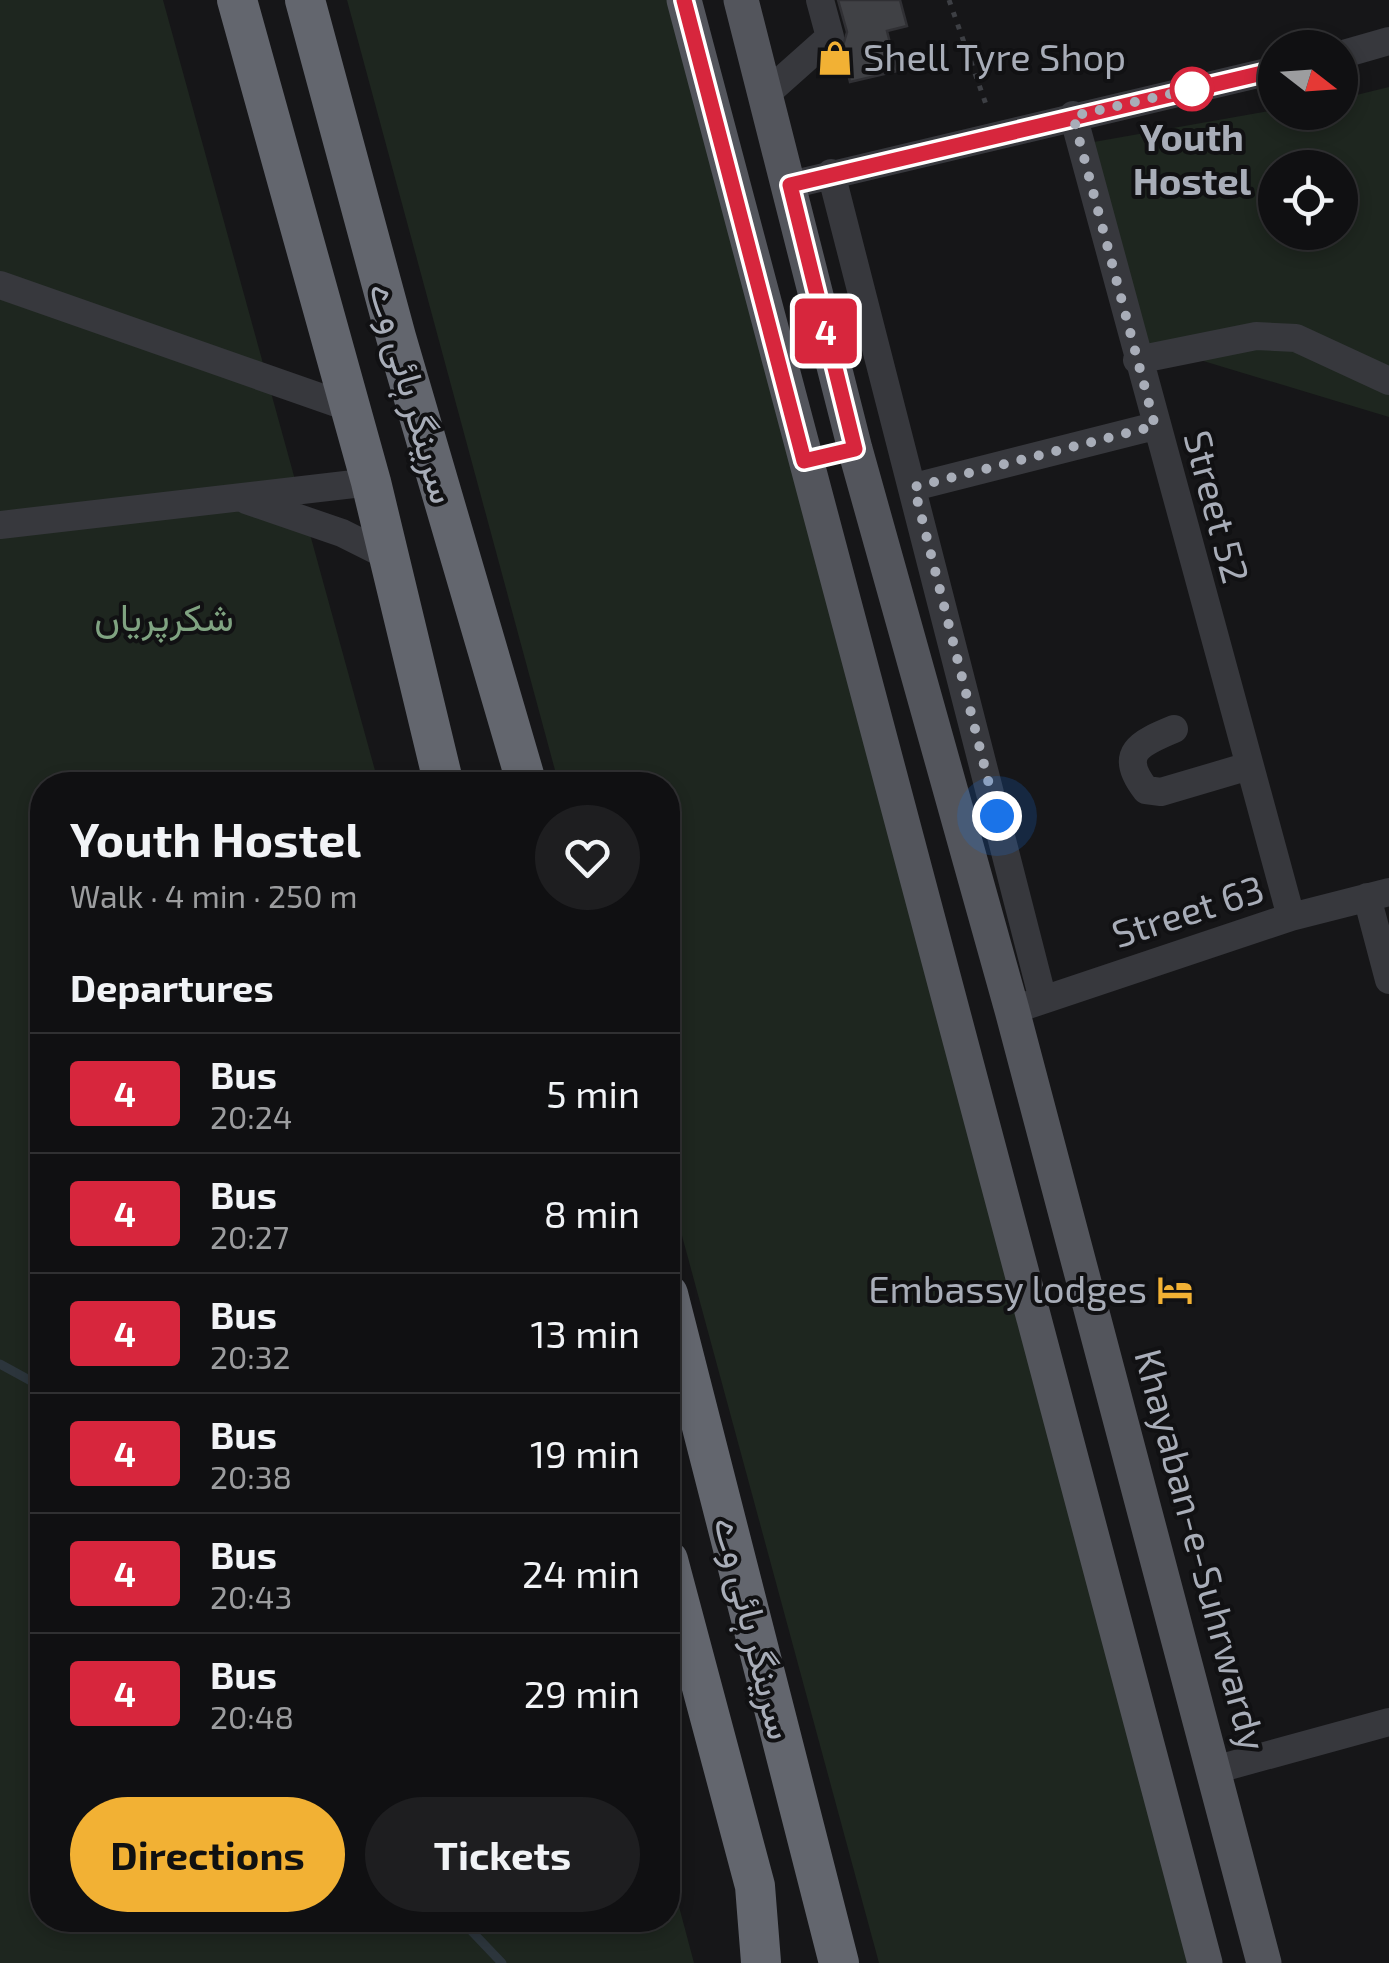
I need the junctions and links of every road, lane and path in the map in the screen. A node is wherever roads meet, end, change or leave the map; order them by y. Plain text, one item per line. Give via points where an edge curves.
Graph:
1 (237, 0) edge
2 (305, 0) edge
3 (684, 0) edge
4 (741, 0) edge
5 (820, 0) edge
6 (949, 0) edge
7 (1389, 41) edge
8 (1358, 50) edge
9 (1258, 74) edge
10 (766, 94) junction
11 (1073, 116) junction
12 (998, 136) junction
13 (831, 174) junction
14 (790, 185) junction
15 (0, 284) edge
16 (1137, 360) junction
17 (1389, 381) edge
18 (348, 406) junction
19 (1155, 426) junction
20 (855, 449) junction
21 (804, 461) junction
22 (370, 482) junction
23 (914, 487) junction
24 (237, 498) junction
25 (0, 525) edge
26 (388, 556) junction
27 (1174, 729) dead end
28 (1249, 766) junction
29 (441, 772) edge
30 (523, 772) edge
31 (1378, 894) edge
32 (1291, 917) junction
33 (1389, 980) edge
34 (1027, 1005) junction
35 (680, 1341) edge
36 (680, 1433) edge
37 (680, 1605) edge
38 (680, 1670) edge
39 (1389, 1722) edge
40 (1214, 1770) junction
41 (821, 1893) junction
42 (761, 1963) edge
43 (839, 1963) edge
44 (1204, 1963) edge
45 (1264, 1963) edge

1 - 18 highway, سرینگر ہائی وے
2 - 30 highway, سرینگر ہائی وے
3 - 21 main road
4 - 10 main road, Khayaban-e-Suhrwardy
5 - 10 street via 830,37
6 - 12 path
7 - 8 street
9 - 11 street
10 - 14 main road, Khayaban-e-Suhrwardy
11 - 12 street
11 - 16 street, Street 52
12 - 13 street
13 - 14 street
13 - 23 street
14 - 20 main road, Khayaban-e-Suhrwardy
15 - 18 street
16 - 17 street via 1256,336 1296,338
16 - 19 street, Street 52
18 - 22 highway, سرینگر ہائی وے
19 - 23 street
19 - 28 street, Street 52
20 - 21 main road
20 - 34 main road, Khayaban-e-Suhrwardy
21 - 44 main road
22 - 24 street
22 - 26 highway, سرینگر ہائی وے
23 - 34 street
24 - 25 street
24 - 26 street
26 - 29 highway, سرینگر ہائی وے
27 - 28 street via 1140,743 1133,757 1135,776 1146,790 1160,792
28 - 32 street, Street 52
31 - 32 street, Street 63
31 - 33 street
32 - 34 street, Street 63
34 - 40 main road, Khayaban-e-Suhrwardy
35 - 41 highway, سرینگر ہائی وے
36 - 41 highway via 781,1804
37 - 42 highway via 755,1886
38 - 42 highway
39 - 40 street
40 - 45 main road, Khayaban-e-Suhrwardy
41 - 43 highway, سرینگر ہائی وے

